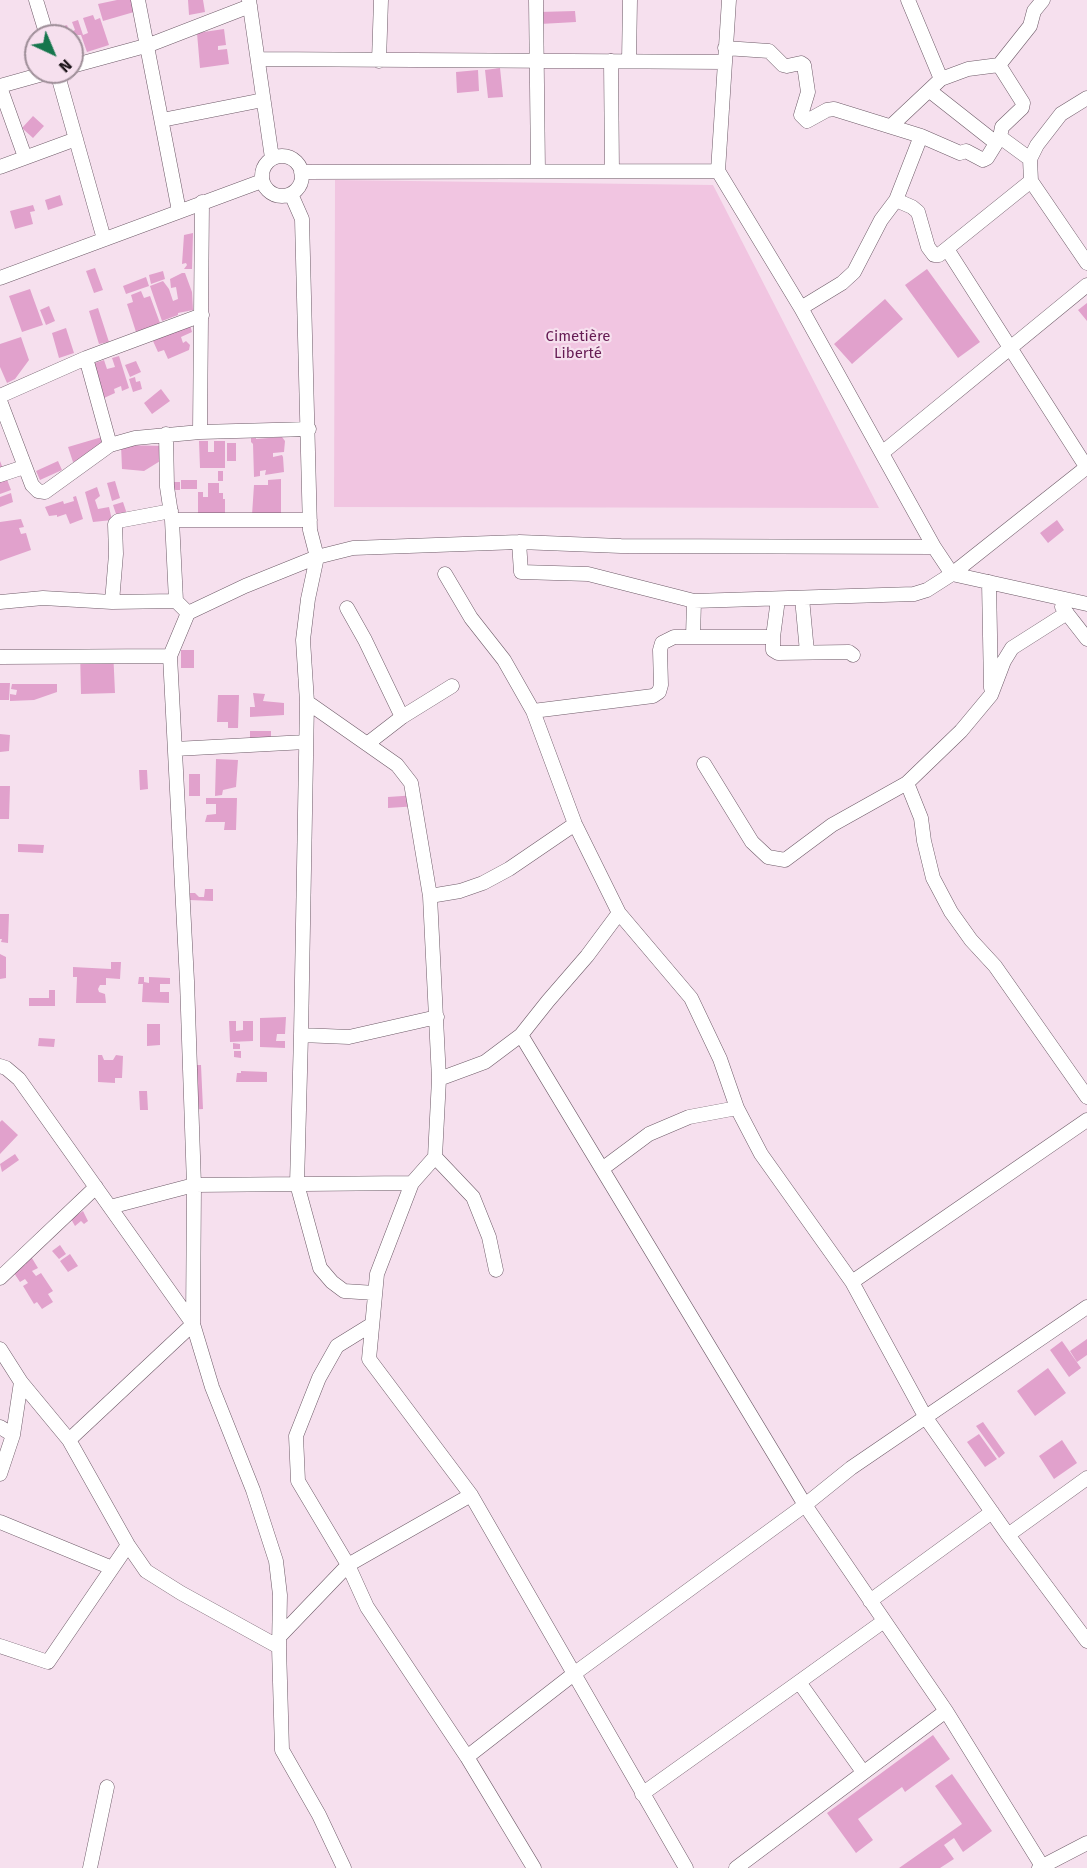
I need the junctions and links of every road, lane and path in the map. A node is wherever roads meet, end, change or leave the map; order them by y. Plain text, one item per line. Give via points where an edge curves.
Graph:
1 (36, 0) edge
2 (138, 0) edge
3 (381, 0) edge
4 (536, 0) edge
5 (630, 0) edge
6 (729, 0) edge
7 (908, 0) edge
8 (1043, 0) edge
9 (250, 3) edge
10 (43, 24) edge
11 (148, 45) junction
12 (725, 55) junction
13 (258, 58) junction
14 (537, 60) junction
15 (379, 61) junction
16 (611, 61) junction
17 (629, 61) junction
18 (84, 63) edge
19 (999, 65) junction
20 (941, 79) junction
21 (24, 80) edge
22 (60, 84) edge
23 (0, 87) edge
24 (930, 91) junction
25 (1087, 98) edge
26 (263, 100) junction
27 (162, 120) junction
28 (891, 126) junction
29 (921, 136) junction
30 (76, 139) junction
31 (998, 140) junction
32 (25, 157) junction
33 (272, 159) junction
34 (1030, 159) junction
35 (0, 167) edge
36 (538, 170) junction
37 (612, 171) junction
38 (718, 171) junction
39 (302, 172) junction
40 (262, 181) junction
41 (1030, 181) junction
42 (291, 194) junction
43 (896, 200) junction
44 (202, 202) junction
45 (178, 211) junction
46 (104, 239) junction
47 (947, 249) junction
48 (1087, 263) edge
49 (0, 278) edge
50 (1087, 285) edge
51 (801, 308) junction
52 (202, 315) junction
53 (1011, 349) junction
54 (86, 358) junction
55 (0, 396) edge
56 (0, 401) edge
57 (309, 429) junction
58 (200, 432) junction
59 (166, 434) junction
60 (110, 446) junction
61 (882, 453) junction
62 (24, 467) junction
63 (1087, 467) edge
64 (0, 475) edge
65 (172, 516) junction
66 (310, 520) junction
67 (519, 542) junction
68 (934, 547) junction
69 (317, 557) junction
70 (445, 574) dead end
71 (952, 574) junction
72 (989, 582) junction
73 (1053, 596) junction
74 (802, 598) junction
75 (778, 599) junction
76 (176, 601) junction
77 (0, 602) edge
78 (112, 602) junction
79 (694, 602) junction
80 (1087, 604) edge
81 (347, 608) dead end
82 (1067, 613) junction
83 (188, 614) junction
84 (693, 637) junction
85 (773, 638) junction
86 (1087, 639) edge
87 (807, 652) junction
88 (854, 655) dead end
89 (170, 656) junction
90 (0, 657) edge
91 (452, 686) dead end
92 (991, 695) junction
93 (307, 702) junction
94 (533, 711) junction
95 (402, 717) junction
96 (306, 742) junction
97 (367, 744) junction
98 (175, 749) junction
99 (704, 764) dead end
100 (907, 783) junction
101 (575, 824) junction
102 (430, 896) junction
103 (619, 913) junction
104 (437, 1017) junction
105 (300, 1035) junction
106 (521, 1035) junction
107 (0, 1066) edge
108 (440, 1079) junction
109 (1087, 1097) edge
110 (737, 1108) junction
111 (1087, 1120) edge
112 (435, 1157) junction
113 (602, 1169) junction
114 (412, 1183) junction
115 (297, 1184) junction
116 (194, 1185) junction
117 (96, 1187) junction
118 (110, 1207) junction
119 (496, 1270) dead end
120 (0, 1278) edge
121 (852, 1282) junction
122 (375, 1293) junction
123 (1087, 1307) edge
124 (194, 1324) junction
125 (371, 1325) junction
126 (0, 1348) edge
127 (21, 1382) junction
128 (926, 1418) junction
129 (0, 1427) edge
130 (13, 1435) junction
131 (69, 1440) junction
132 (0, 1474) edge
133 (1087, 1478) edge
134 (471, 1495) junction
135 (805, 1505) junction
136 (992, 1512) junction
137 (0, 1522) edge
138 (1008, 1535) junction
139 (128, 1545) junction
140 (348, 1565) junction
141 (112, 1568) junction
142 (870, 1601) junction
143 (884, 1621) junction
144 (1087, 1641) edge
145 (279, 1642) junction
146 (0, 1646) edge
147 (575, 1673) junction
148 (799, 1682) junction
149 (946, 1711) junction
150 (467, 1756) junction
151 (863, 1772) junction
152 (107, 1787) dead end
153 (642, 1794) junction
154 (1087, 1843) edge
155 (1040, 1867) edge
156 (90, 1868) edge
157 (344, 1868) edge
158 (534, 1868) edge
159 (686, 1868) edge
160 (736, 1868) edge

1 - 10 street
2 - 11 street
3 - 15 street
4 - 14 street
5 - 17 street
6 - 12 street
7 - 20 street
8 - 19 street via 1034,11 1030,26
9 - 11 street
9 - 13 street
11 - 18 street
11 - 27 street
12 - 17 street
12 - 28 street via 769,51 783,65 804,65 809,88 802,108 803,119 810,120 834,109
12 - 38 street
13 - 15 street
13 - 26 street
14 - 15 street
14 - 16 street
14 - 36 street
16 - 17 street
16 - 37 street
19 - 20 street via 968,69
19 - 31 street via 1023,103 1002,127
20 - 24 street
21 - 23 street
22 - 30 street
23 - 32 street
24 - 28 street
24 - 31 street
25 - 34 street via 1061,114
26 - 27 street
26 - 33 street
27 - 45 street
28 - 29 street
29 - 31 street via 983,160
29 - 43 street
30 - 32 street
30 - 46 street
31 - 34 street
32 - 35 street
33 - 39 street via 288,157
33 - 40 street via 265,166
34 - 41 street
36 - 37 street
36 - 39 street
37 - 38 street
38 - 51 street
39 - 42 street via 299,187
40 - 42 street via 271,194
40 - 44 street
41 - 47 street
41 - 48 street
42 - 57 street via 302,219
43 - 47 street via 918,212 930,252 939,255
43 - 51 street via 849,278
44 - 45 street
44 - 52 street
45 - 46 street
46 - 49 street
47 - 53 street
50 - 53 street
51 - 61 street
52 - 54 street
52 - 58 street
53 - 61 street
53 - 63 street
54 - 55 street
54 - 60 street
56 - 62 street
57 - 58 street
57 - 66 street
58 - 59 street
59 - 60 street
59 - 65 street
60 - 62 street via 45,492 32,485
61 - 68 street
62 - 64 street
63 - 71 street
65 - 66 street
65 - 76 street
65 - 78 street via 115,524
66 - 69 street
67 - 68 street
67 - 69 street via 353,548
67 - 79 street via 520,572 588,574
68 - 71 street
69 - 83 street
69 - 93 street via 303,640
70 - 94 street via 471,618 504,660
71 - 72 street
71 - 74 street via 914,594
72 - 73 street
72 - 92 street
73 - 80 street
73 - 82 street
74 - 75 street
74 - 87 street
75 - 79 street
75 - 85 street
76 - 78 street
76 - 83 street
77 - 78 street via 36,598
79 - 84 street
81 - 95 street
82 - 86 street
82 - 92 street via 1012,648
83 - 89 street
84 - 85 street
84 - 94 street via 674,637 662,643 661,685 653,696
85 - 87 street via 775,652
87 - 88 street
89 - 90 street
89 - 98 street
91 - 95 street
92 - 100 street via 961,731
93 - 96 street
93 - 97 street
94 - 101 street
95 - 97 street
96 - 98 street
96 - 105 street
97 - 102 street via 397,765 411,783
98 - 116 street
99 - 100 street via 752,842 768,857 785,860 832,825
100 - 109 street via 921,818 933,878 951,912 995,966
101 - 102 street via 483,883
101 - 103 street
102 - 104 street
103 - 106 street
103 - 110 street via 691,998 720,1059
104 - 105 street via 349,1037
104 - 108 street
105 - 115 street
106 - 108 street via 485,1062
106 - 113 street
107 - 117 street via 19,1079
108 - 112 street
110 - 113 street via 689,1117 649,1134
110 - 121 street via 762,1154
111 - 121 street
112 - 114 street
112 - 119 street via 473,1197 489,1237
113 - 135 street
114 - 115 street
114 - 122 street via 377,1274
115 - 116 street
115 - 122 street via 320,1268 344,1291
116 - 118 street
116 - 124 street
117 - 118 street
117 - 120 street
118 - 124 street
121 - 128 street
122 - 125 street
123 - 128 street
124 - 131 street
124 - 145 street via 205,1368 276,1561
125 - 134 street via 369,1359
125 - 140 street via 337,1346 319,1378 296,1436 298,1481
126 - 127 street
127 - 130 street
127 - 131 street
128 - 135 street via 851,1468
128 - 136 street
129 - 130 street
130 - 132 street
131 - 139 street
133 - 138 street
134 - 140 street
134 - 147 street
135 - 142 street
135 - 147 street
136 - 138 street
136 - 142 street
137 - 141 street
138 - 144 street
139 - 141 street
139 - 145 street via 146,1571
140 - 145 street
140 - 150 street via 368,1607
141 - 146 street via 48,1662
142 - 143 street
143 - 148 street
143 - 149 street
145 - 157 street via 282,1750
147 - 150 street
147 - 153 street
148 - 151 street
148 - 153 street
149 - 151 street
149 - 155 street
150 - 158 street
151 - 160 street
152 - 156 street
153 - 159 street
154 - 155 street

